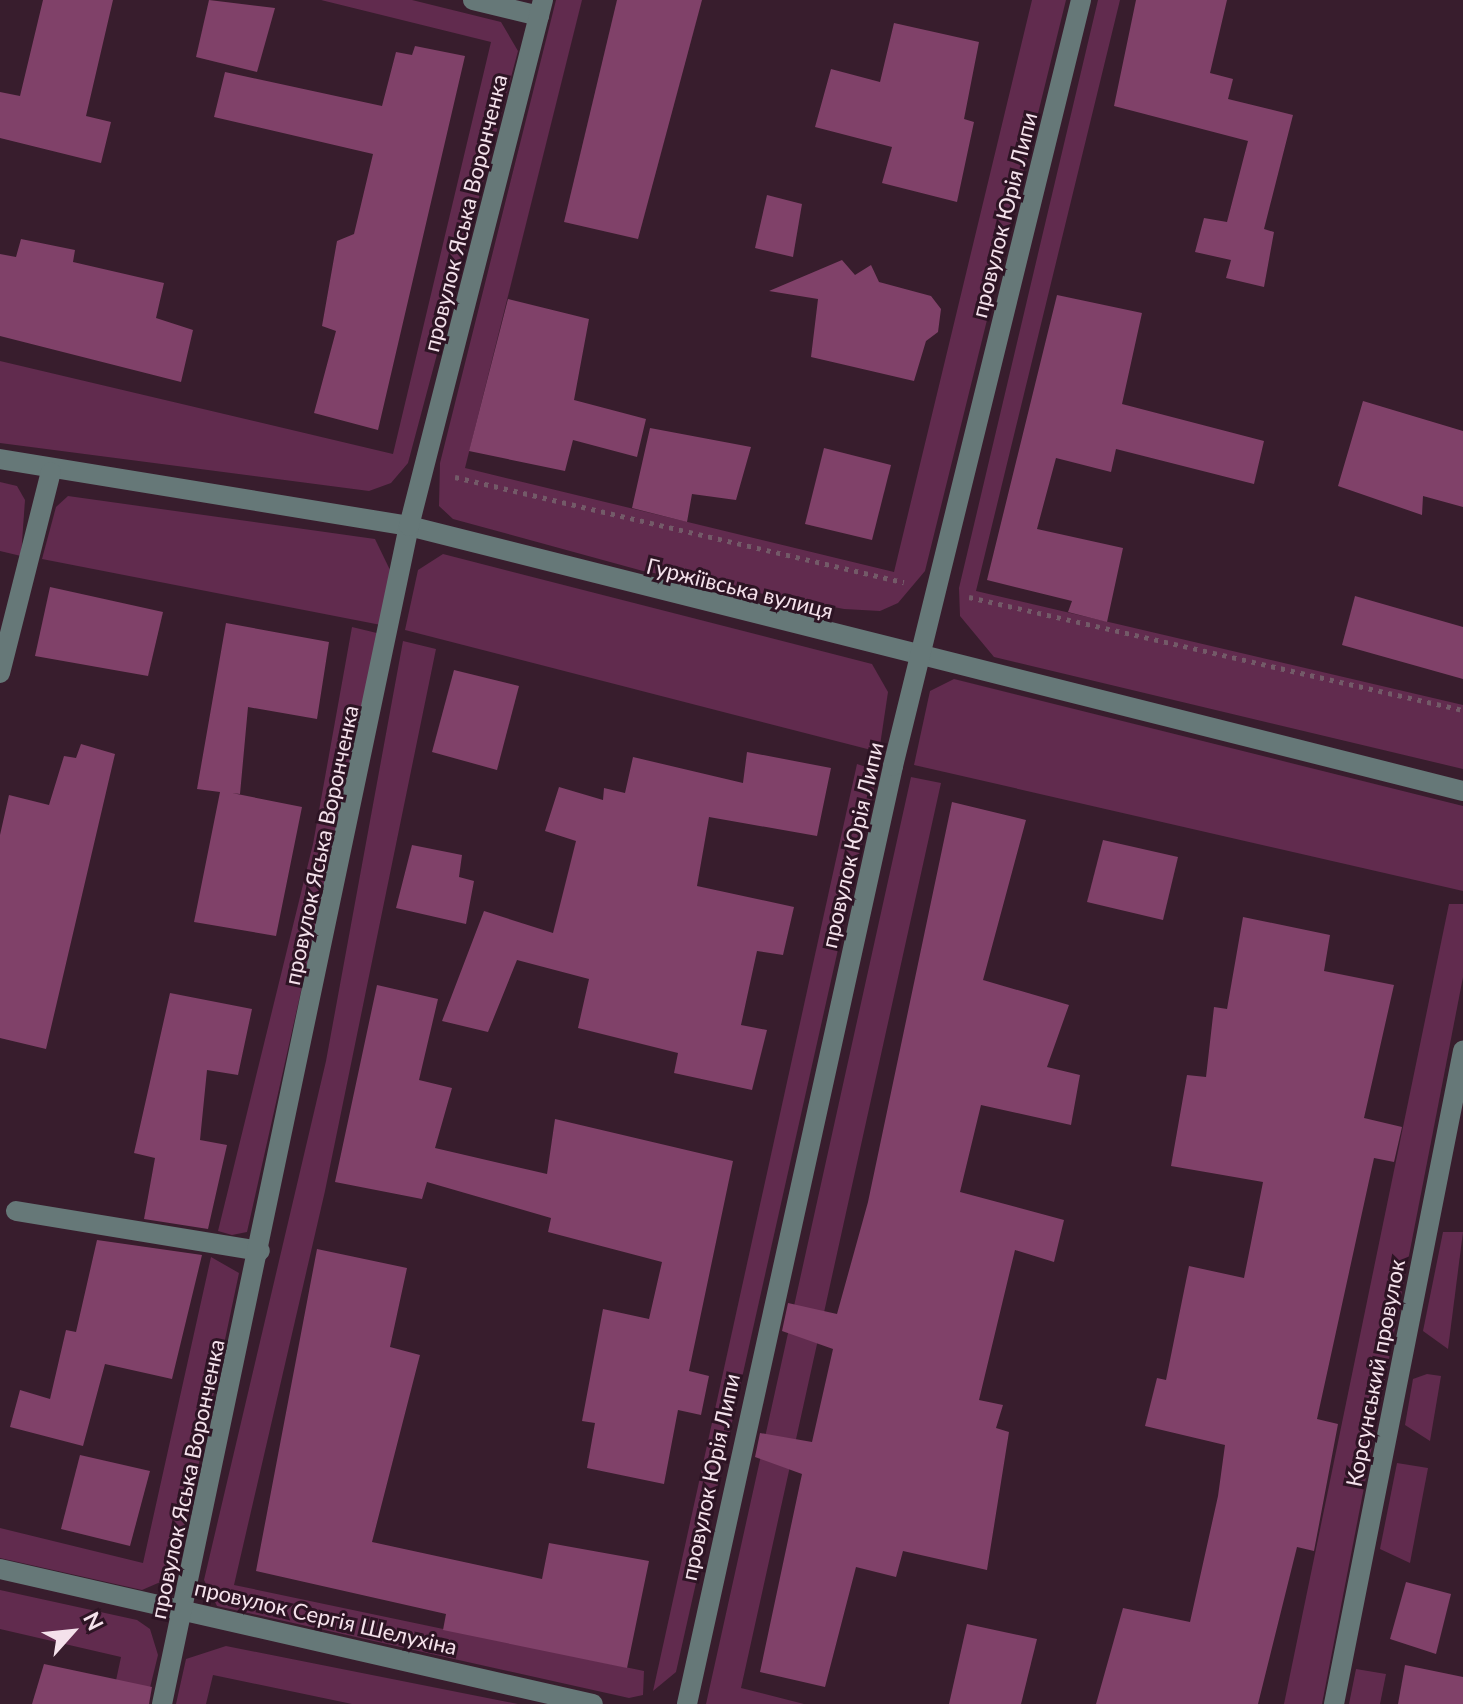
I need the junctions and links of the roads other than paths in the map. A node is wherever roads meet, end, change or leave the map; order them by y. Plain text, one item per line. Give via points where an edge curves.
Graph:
1 (473, 0) edge
2 (1081, 0) edge
3 (541, 8) edge
4 (0, 459) edge
5 (51, 472) junction
6 (409, 526) junction
7 (923, 654) junction
8 (0, 673) edge
9 (1463, 791) edge
10 (1463, 1051) edge
11 (16, 1211) dead end
12 (260, 1251) junction
13 (0, 1569) edge
14 (184, 1609) junction
15 (162, 1704) edge
16 (593, 1704) edge
17 (687, 1704) edge
18 (1334, 1704) edge

1 - 3 street
2 - 7 street, провулок Юрія Липи
3 - 6 street, провулок Яська Воронченка
4 - 5 street, Гуржіївська вулиця
5 - 6 street, Гуржіївська вулиця
5 - 8 street
6 - 7 street, Гуржіївська вулиця
6 - 12 street, провулок Яська Воронченка
7 - 9 street, Гуржіївська вулиця
7 - 17 street, провулок Юрія Липи
10 - 18 street, Корсунський провулок
11 - 12 street
12 - 14 street, провулок Яська Воронченка
13 - 14 street, провулок Сергія Шелухіна
14 - 15 street, провулок Яська Воронченка
14 - 16 street, провулок Сергія Шелухіна

